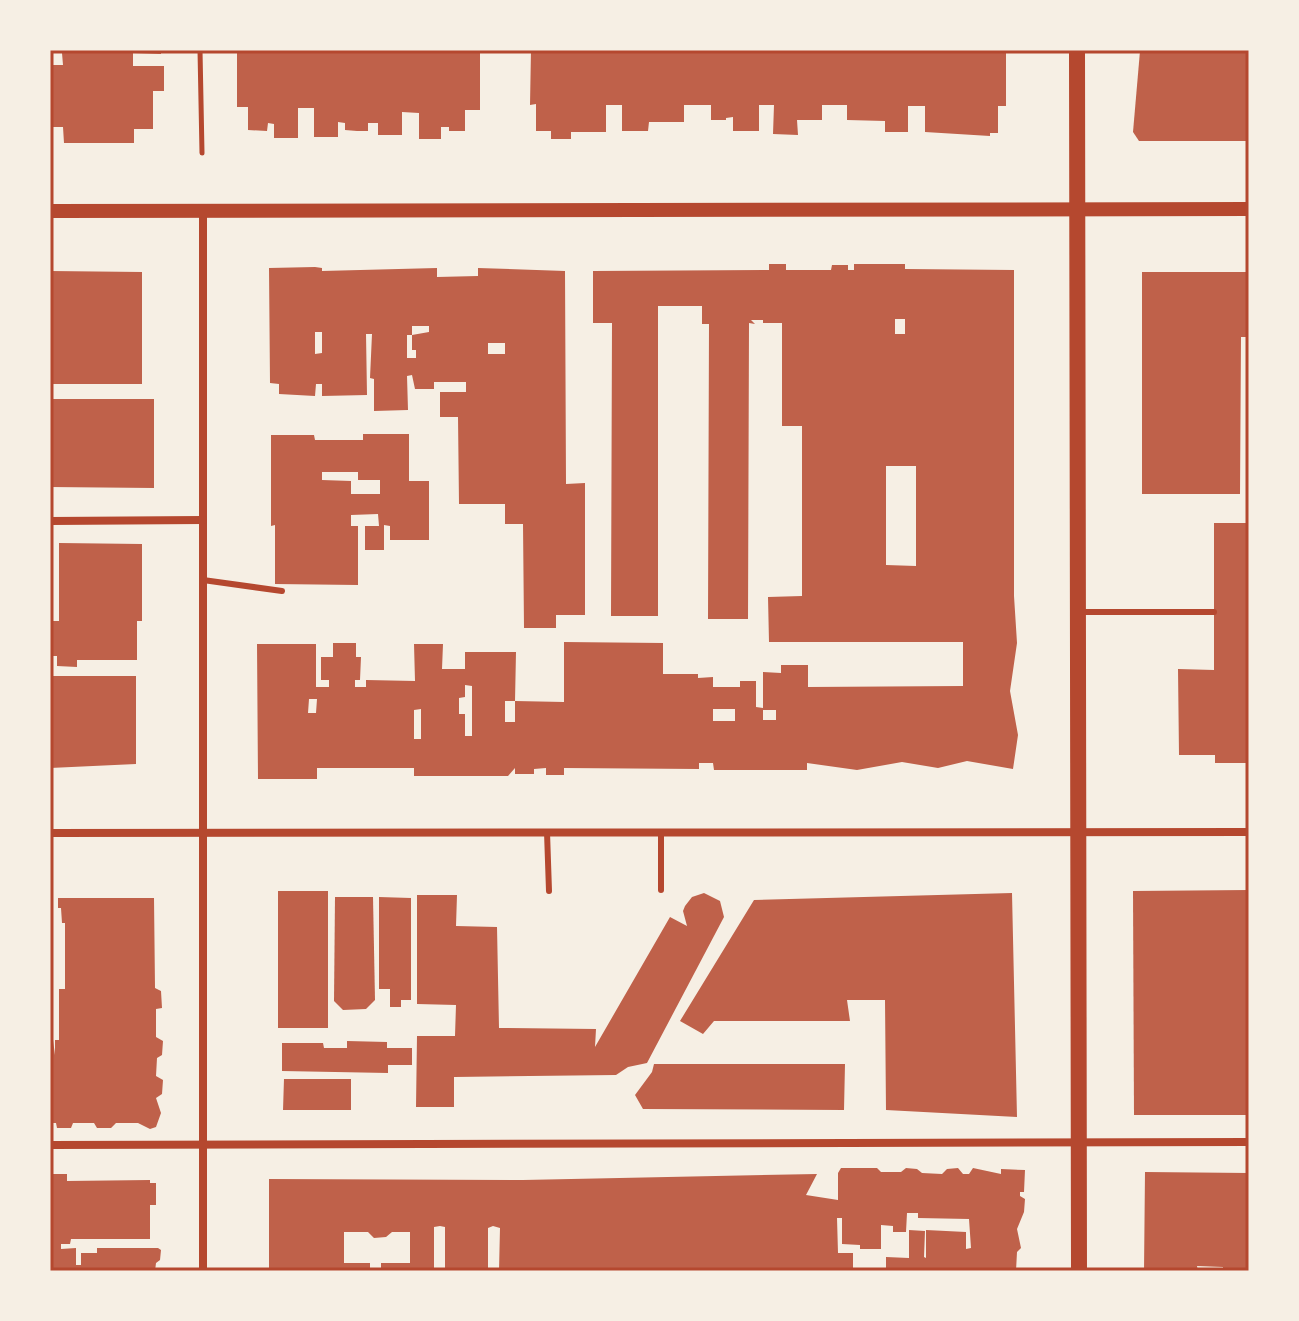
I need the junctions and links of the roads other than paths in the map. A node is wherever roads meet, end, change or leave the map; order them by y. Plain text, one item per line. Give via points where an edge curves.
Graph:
1 (1077, 50) edge
2 (1249, 209) edge
3 (1077, 210) junction
4 (50, 211) edge
5 (203, 211) junction
6 (203, 520) junction
7 (50, 521) edge
8 (203, 580) junction
9 (282, 591) dead end
10 (1078, 612) junction
11 (1214, 612) dead end
12 (547, 832) junction
13 (661, 832) junction
14 (1078, 832) junction
15 (1249, 832) edge
16 (50, 833) edge
17 (203, 833) junction
18 (661, 890) dead end
19 (549, 891) dead end
20 (1249, 1142) edge
21 (1078, 1143) junction
22 (50, 1145) edge
23 (203, 1145) junction
24 (203, 1271) edge
25 (1079, 1271) edge

1 - 3 main road
2 - 3 street
3 - 5 street
3 - 10 main road
4 - 5 street
5 - 6 street
6 - 7 street
6 - 8 street
8 - 9 lane
8 - 17 street
10 - 11 lane
10 - 14 main road
12 - 13 street
12 - 17 street
12 - 19 lane
13 - 14 street
13 - 18 lane
14 - 15 street
14 - 21 main road
16 - 17 street
17 - 23 street
20 - 21 street
21 - 23 street
21 - 25 main road
22 - 23 street
23 - 24 street

